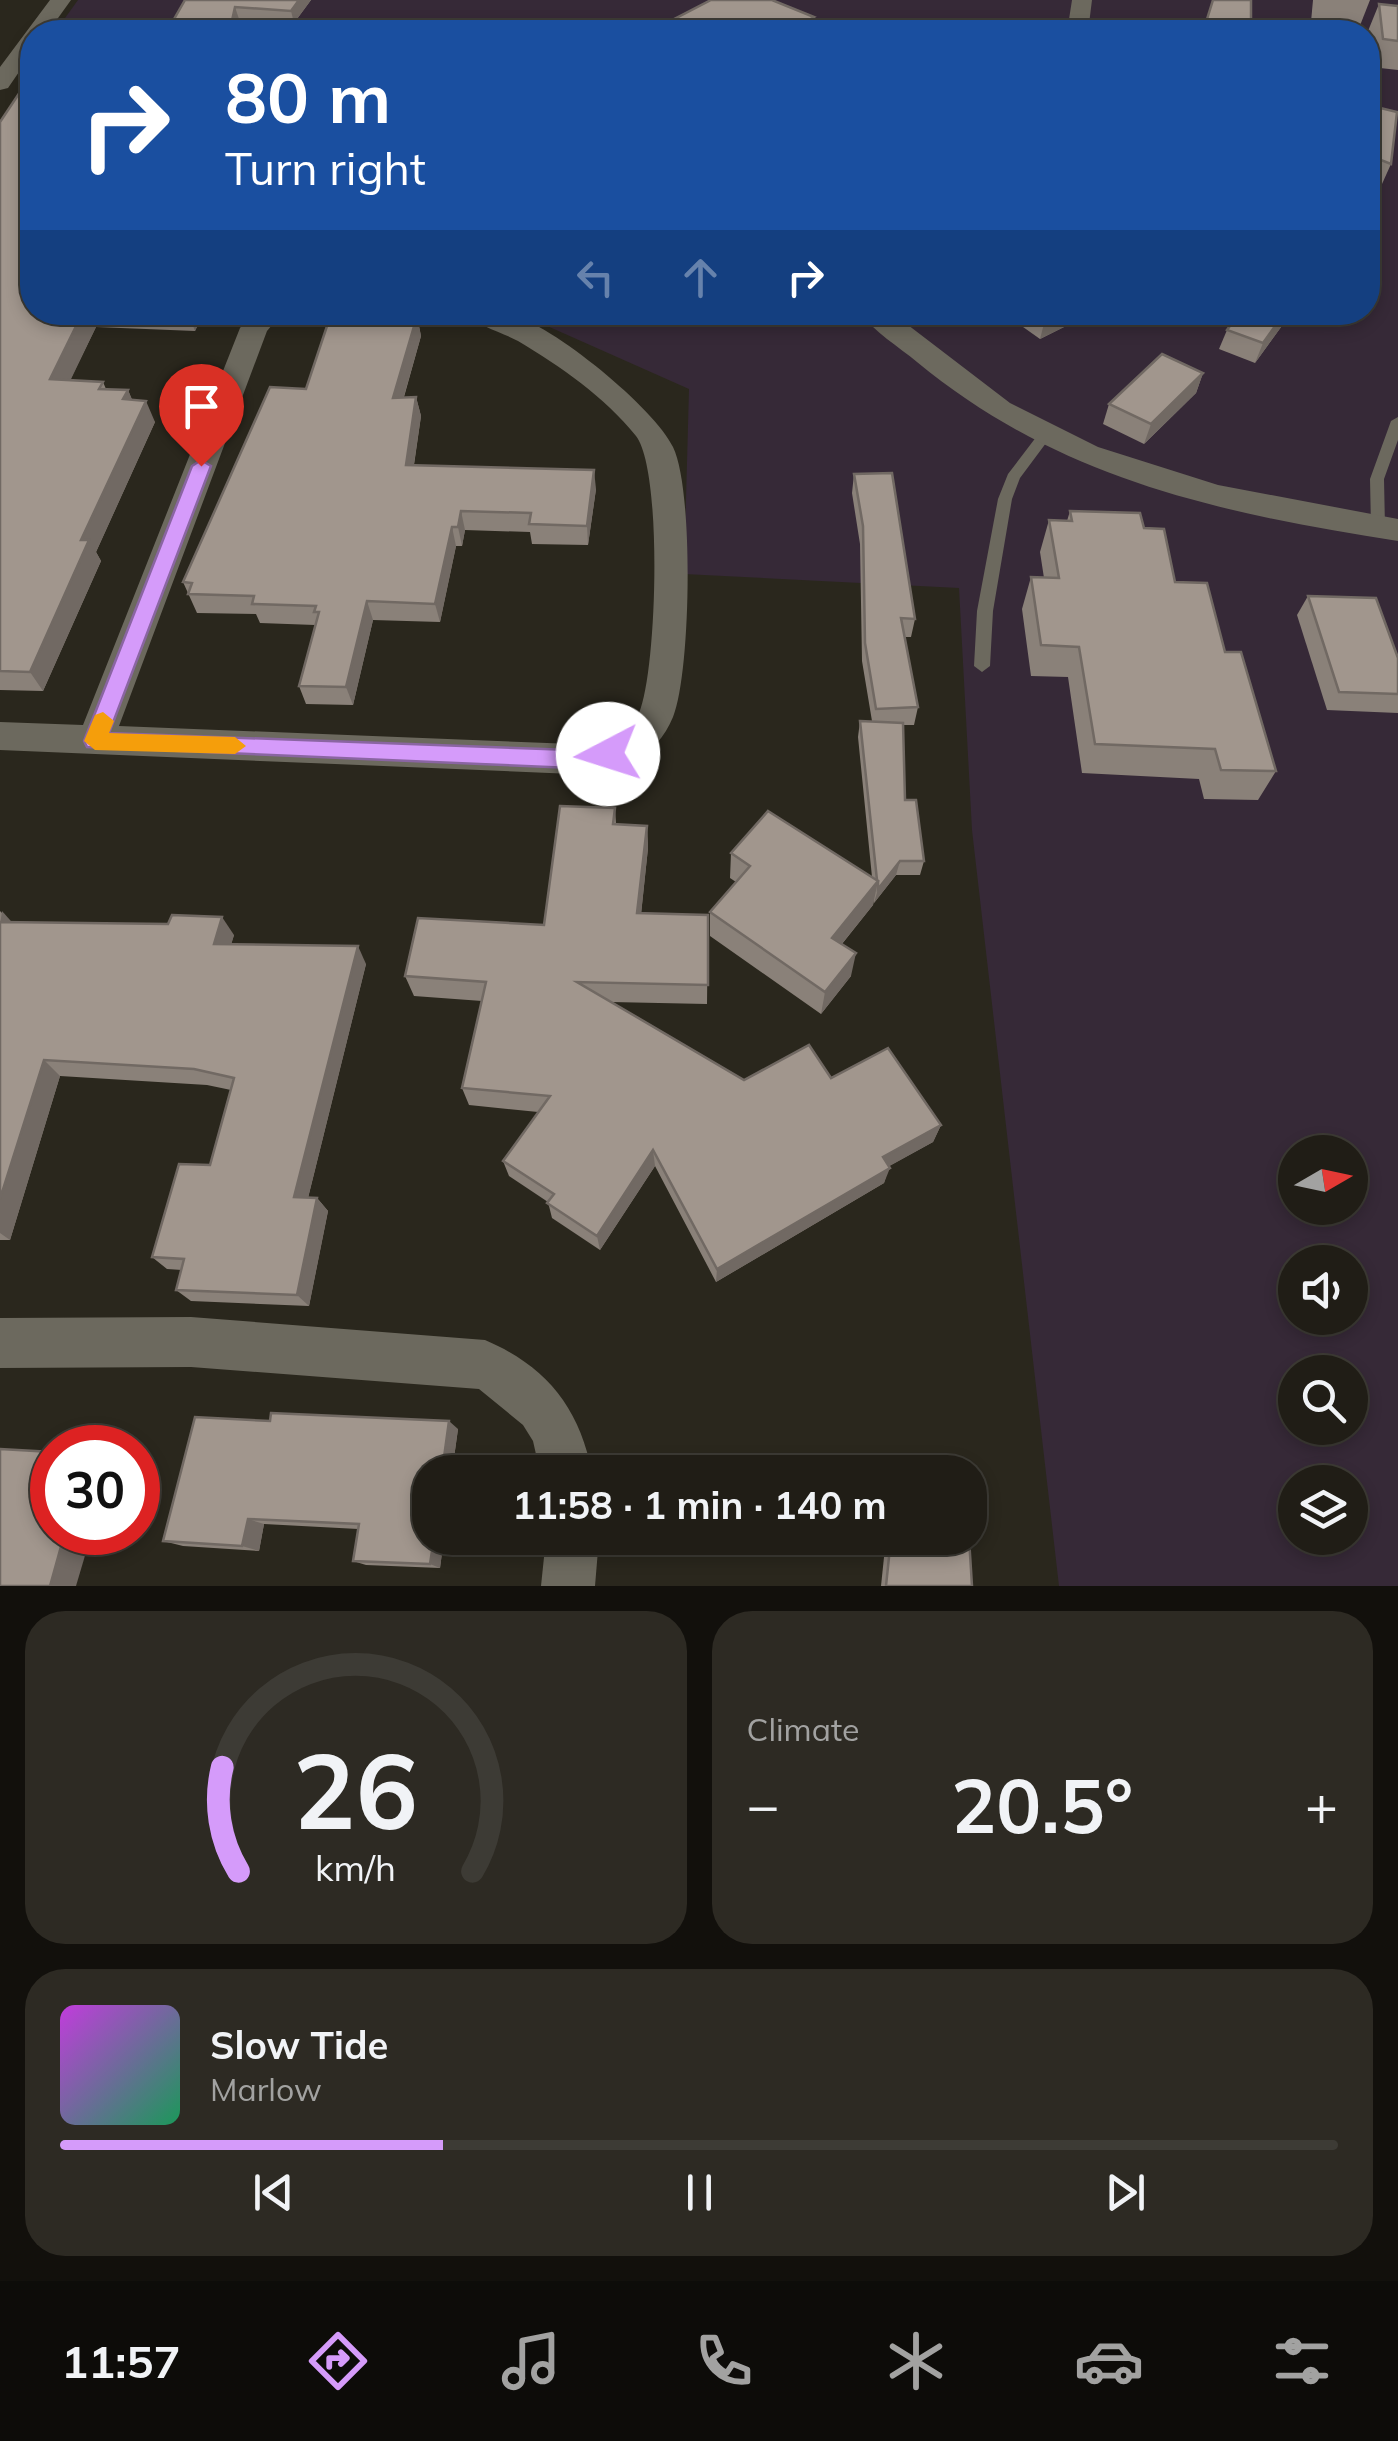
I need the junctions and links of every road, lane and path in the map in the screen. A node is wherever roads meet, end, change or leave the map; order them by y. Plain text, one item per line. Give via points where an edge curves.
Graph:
1 (20, 57) edge
2 (0, 83) edge
3 (257, 325) edge
4 (506, 325) edge
5 (889, 325) edge
6 (1398, 421) edge
7 (1045, 435) junction
8 (1388, 529) edge
9 (982, 666) dead end
10 (0, 736) edge
11 (95, 741) junction
12 (0, 1343) edge
13 (564, 1455) edge
14 (571, 1555) edge
15 (568, 1586) edge

1 - 2 street
3 - 11 street
4 - 11 street via 535,338 637,416 660,450 670,583 656,716 641,738 608,754 572,759
5 - 7 street via 972,392
6 - 8 lane via 1377,479
7 - 8 street via 1178,486
7 - 9 lane via 1005,499
10 - 11 street
12 - 13 street via 191,1342 485,1365 546,1411
14 - 15 street

